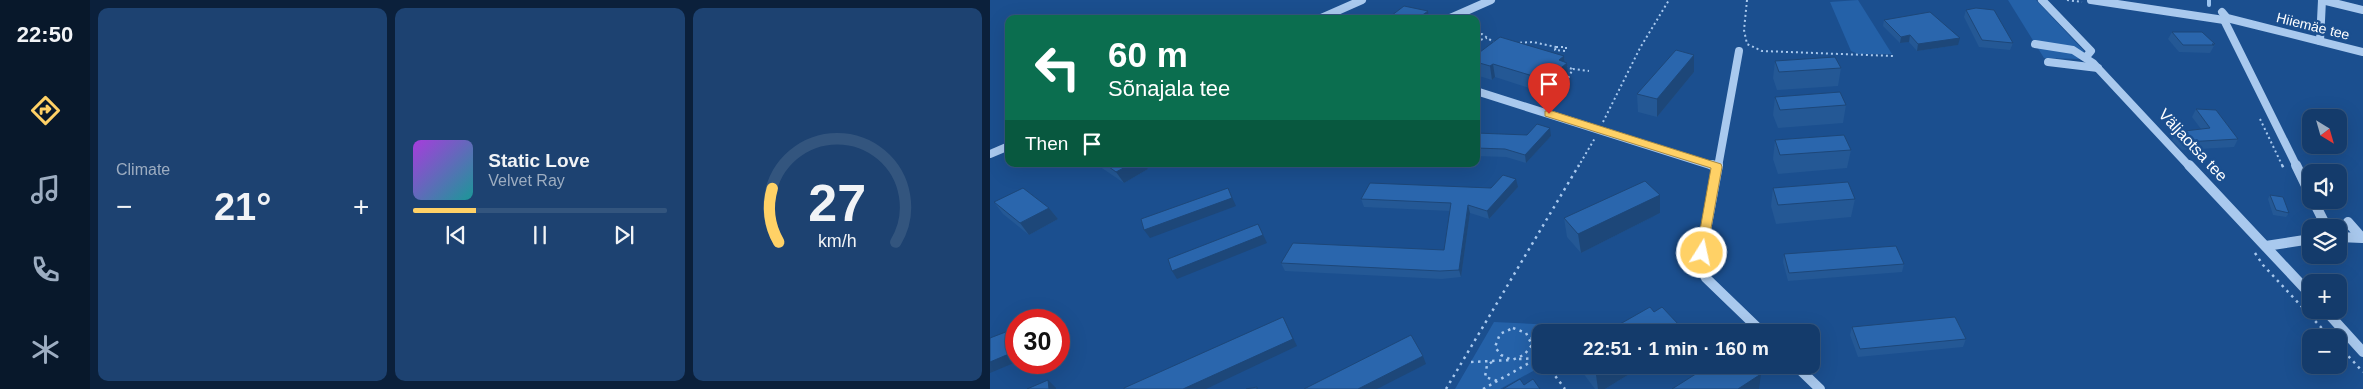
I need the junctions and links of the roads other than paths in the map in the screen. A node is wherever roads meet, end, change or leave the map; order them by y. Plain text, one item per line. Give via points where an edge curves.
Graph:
1 (1362, 0) edge
2 (1491, 0) edge
3 (2042, 0) edge
4 (2091, 0) edge
5 (2322, 0) edge
6 (2129, 3) edge
7 (2363, 10) edge
8 (1328, 15) edge
9 (1455, 15) edge
10 (2224, 17) junction
11 (2320, 41) junction
12 (2035, 44) dead end
13 (1739, 51) dead end
14 (2363, 52) edge
15 (2086, 57) junction
16 (2048, 62) dead end
17 (2098, 68) junction
18 (1480, 92) edge
19 (1005, 148) edge
20 (990, 154) edge
21 (1717, 167) junction
22 (2302, 177) edge
23 (2348, 222) dead end
24 (2347, 238) edge
25 (2363, 239) edge
26 (2302, 240) edge
27 (2263, 242) junction
28 (2302, 285) edge
29 (2333, 319) edge
30 (1754, 324) edge
31 (2363, 352) edge
32 (1804, 374) edge
33 (1820, 389) edge

1 - 8 street
2 - 9 street
3 - 15 street via 2090,51
4 - 6 street, Hiiemäe tee
5 - 7 street
5 - 11 street
6 - 10 street, Hiiemäe tee
10 - 11 street, Hiiemäe tee
10 - 22 street
11 - 14 street, Hiiemäe tee
12 - 15 street, Väljaotsa tee via 2063,47
13 - 21 street
15 - 17 street, Väljaotsa tee
16 - 17 street
17 - 27 street, Väljaotsa tee
18 - 21 street
19 - 20 street
21 - 30 street via 1700,263 1706,278
23 - 25 street
24 - 25 street
26 - 27 street
27 - 28 street, Väljaotsa tee
29 - 31 street
32 - 33 street

